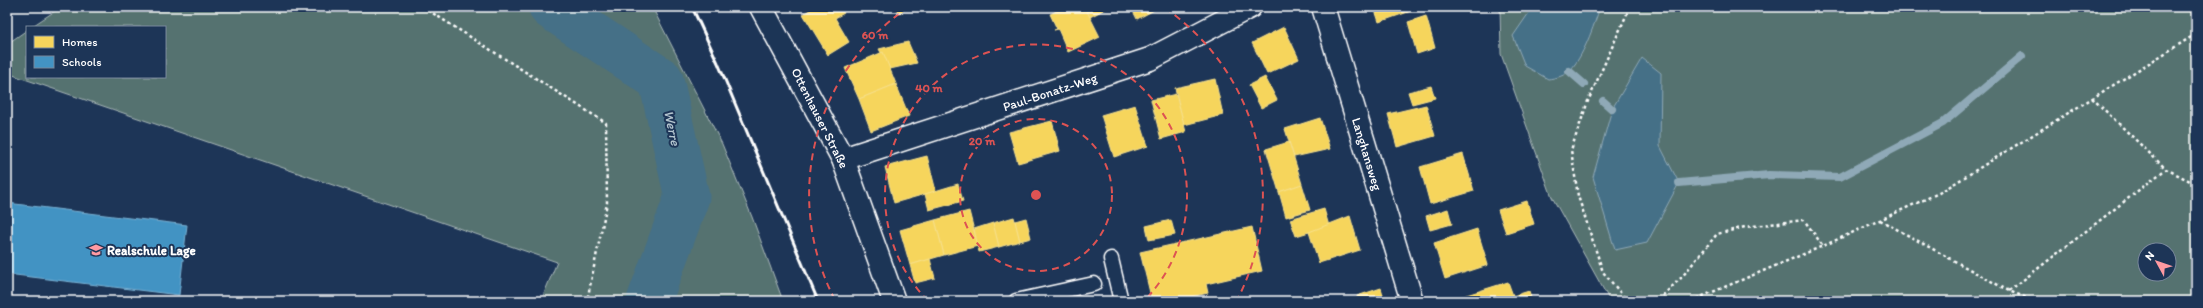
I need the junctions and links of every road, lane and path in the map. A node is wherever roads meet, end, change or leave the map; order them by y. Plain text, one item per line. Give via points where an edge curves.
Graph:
1 (423, 7) edge
2 (761, 7) edge
3 (1250, 7) edge
4 (1322, 7) edge
5 (1630, 7) edge
6 (2190, 7) edge
7 (2196, 14) edge
8 (2196, 34) edge
9 (2092, 98) junction
10 (843, 158) junction
11 (2166, 169) junction
12 (2196, 184) edge
13 (1880, 220) junction
14 (1822, 246) junction
15 (1111, 258) dead end
16 (1094, 284) dead end
17 (2009, 291) junction
18 (587, 301) edge
19 (894, 301) edge
20 (1016, 301) edge
21 (1121, 301) edge
22 (1412, 301) edge
23 (1691, 301) edge
24 (2036, 301) edge

1 - 18 path via 606,124 607,203
2 - 10 street, Ottenhauser Straße
3 - 10 street, Paul-Bonatz-Weg via 1150,60
4 - 22 street, Langhansweg
5 - 14 path via 1588,102 1571,150 1578,196 1603,272 1624,297 1659,299 1681,278 1717,234 1746,227 1804,220
6 - 7 path
8 - 9 path
9 - 11 path
9 - 13 path via 1940,193
10 - 19 street, Ottenhauser Straße
11 - 12 path
11 - 17 path
13 - 14 path
13 - 17 path
14 - 23 path
15 - 21 lane
16 - 20 lane
17 - 24 path

